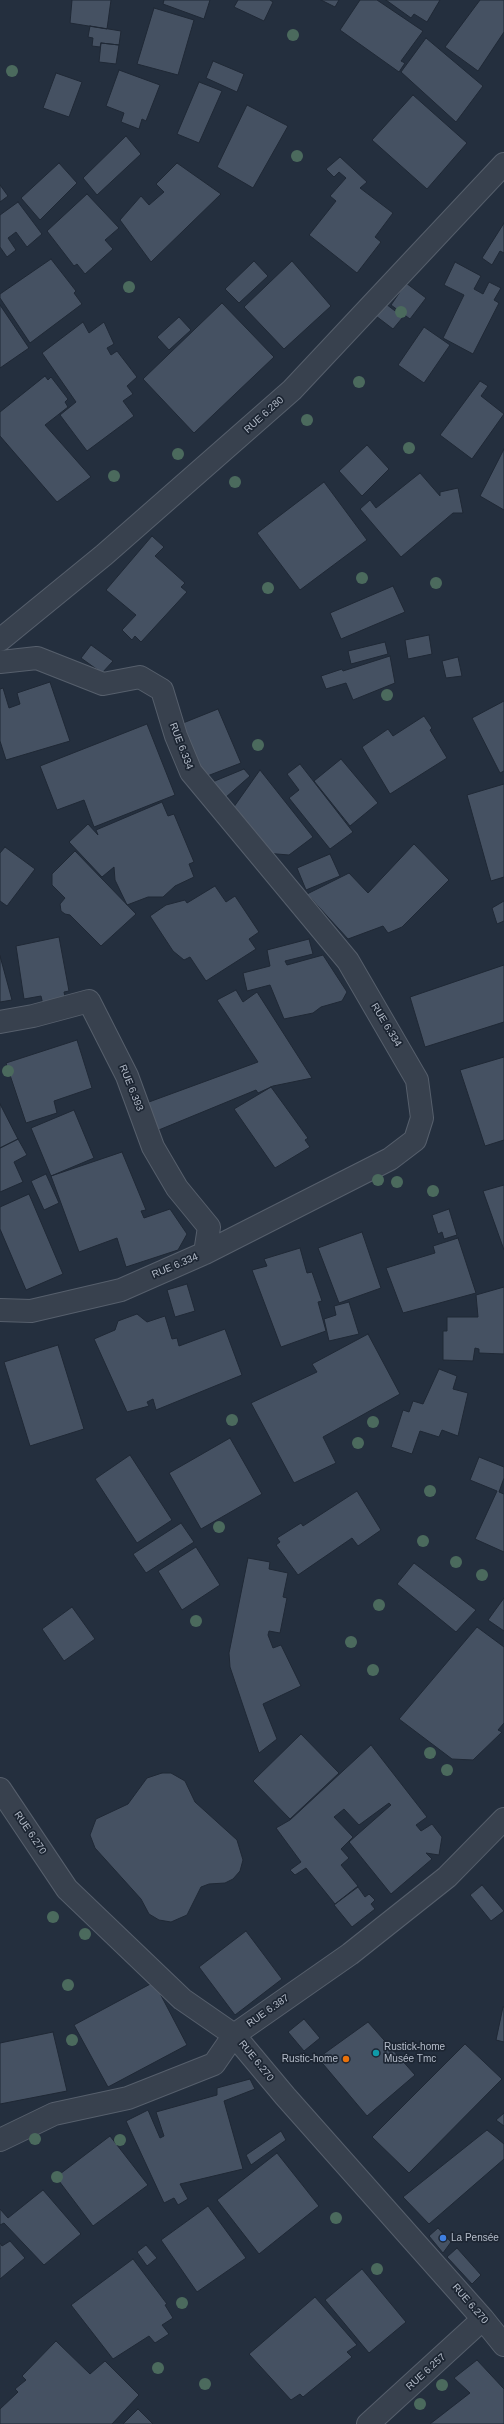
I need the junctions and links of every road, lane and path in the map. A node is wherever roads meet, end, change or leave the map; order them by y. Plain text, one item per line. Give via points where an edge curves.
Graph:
1 (504, 164) edge
2 (0, 640) edge
3 (0, 662) edge
4 (0, 1022) edge
5 (205, 1253) junction
6 (0, 1310) edge
7 (0, 1789) edge
8 (504, 1820) edge
9 (234, 2035) junction
10 (0, 2140) edge
11 (483, 2319) junction
12 (504, 2345) edge
13 (368, 2424) edge

1 - 2 street, RUE 6.280 via 292,390 104,555
3 - 5 street, RUE 6.334 via 37,658 103,684 140,678 162,690 176,736 191,772 348,961 417,1080 422,1118 415,1140 390,1160
4 - 5 street, RUE 6.393 via 89,1001 127,1076 152,1147 177,1188 209,1227
5 - 6 street, RUE 6.334 via 120,1290 31,1311
7 - 9 street, RUE 6.270 via 68,1889 182,1999
8 - 9 street, RUE 6.387 via 447,1877 350,1954
9 - 10 street, RUE 6.387 via 214,2064 128,2098 54,2114
9 - 11 street, RUE 6.270
11 - 12 street, RUE 6.270
11 - 13 street, RUE 6.257

